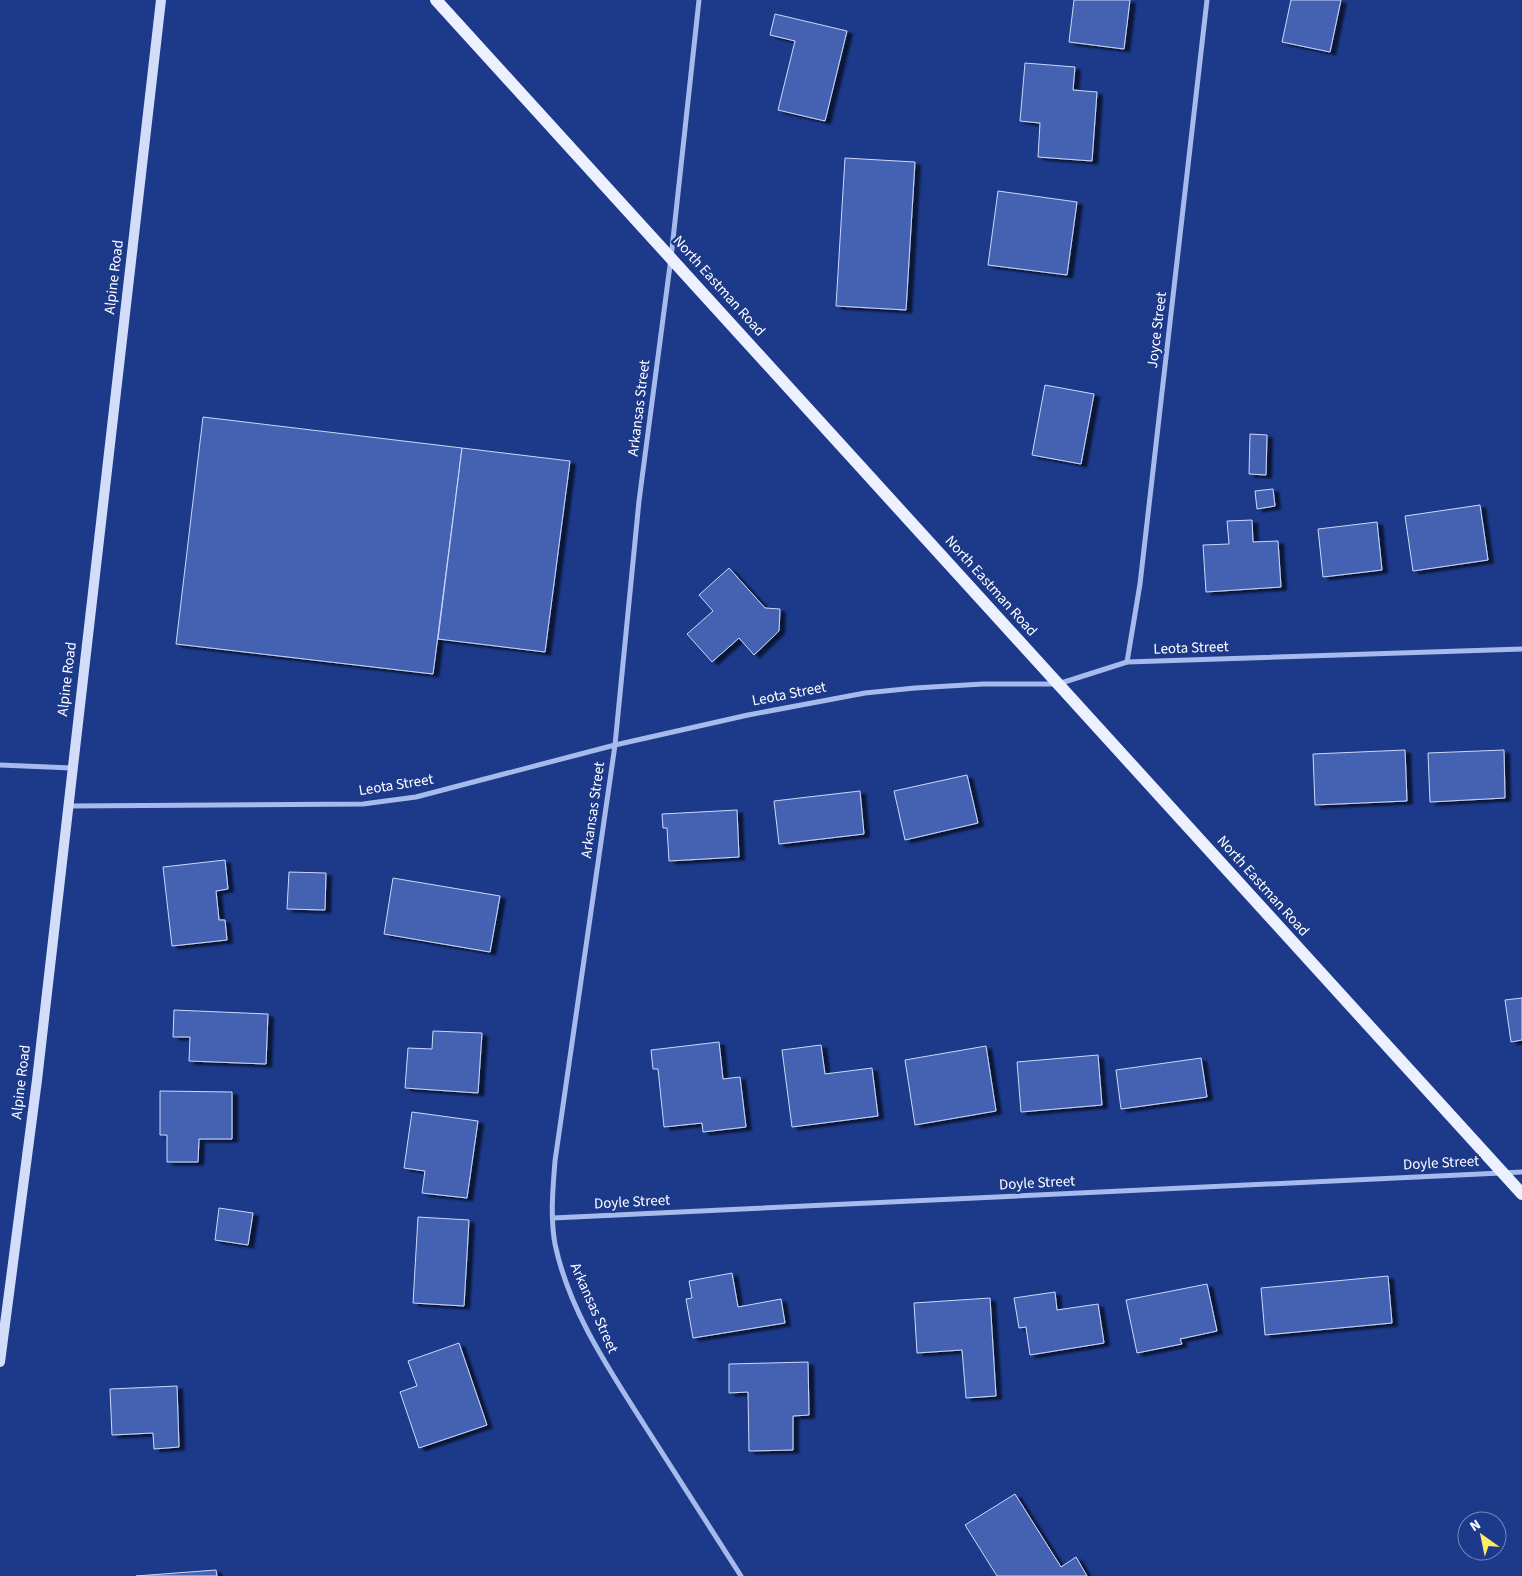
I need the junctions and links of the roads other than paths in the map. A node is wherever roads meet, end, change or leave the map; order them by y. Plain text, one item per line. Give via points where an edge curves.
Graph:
1 (162, 0) edge
2 (436, 0) edge
3 (699, 0) edge
4 (1207, 0) edge
5 (671, 258) junction
6 (1522, 649) edge
7 (1127, 662) junction
8 (1058, 684) junction
9 (615, 745) junction
10 (0, 765) edge
11 (72, 768) junction
12 (68, 806) junction
13 (1522, 1172) edge
14 (1502, 1173) junction
15 (1522, 1194) edge
16 (553, 1218) junction
17 (0, 1362) edge
18 (741, 1576) edge

1 - 11 main road, Alpine Road
2 - 5 main road, North Eastman Road
3 - 5 street, Arkansas Street
4 - 7 street, Joyce Street via 1140,584
5 - 8 main road, North Eastman Road
5 - 9 street, Arkansas Street via 639,501
6 - 7 street, Leota Street
7 - 8 street, Leota Street
8 - 9 street, Leota Street via 974,685 866,693
8 - 14 main road, North Eastman Road
9 - 12 street, Leota Street via 382,803
9 - 16 street, Arkansas Street via 555,1160
10 - 11 street
11 - 12 main road, Alpine Road
12 - 17 main road, Alpine Road
13 - 14 street, Doyle Street
14 - 15 main road, North Eastman Road
14 - 16 street, Doyle Street
16 - 18 street, Arkansas Street via 562,1269 602,1358

